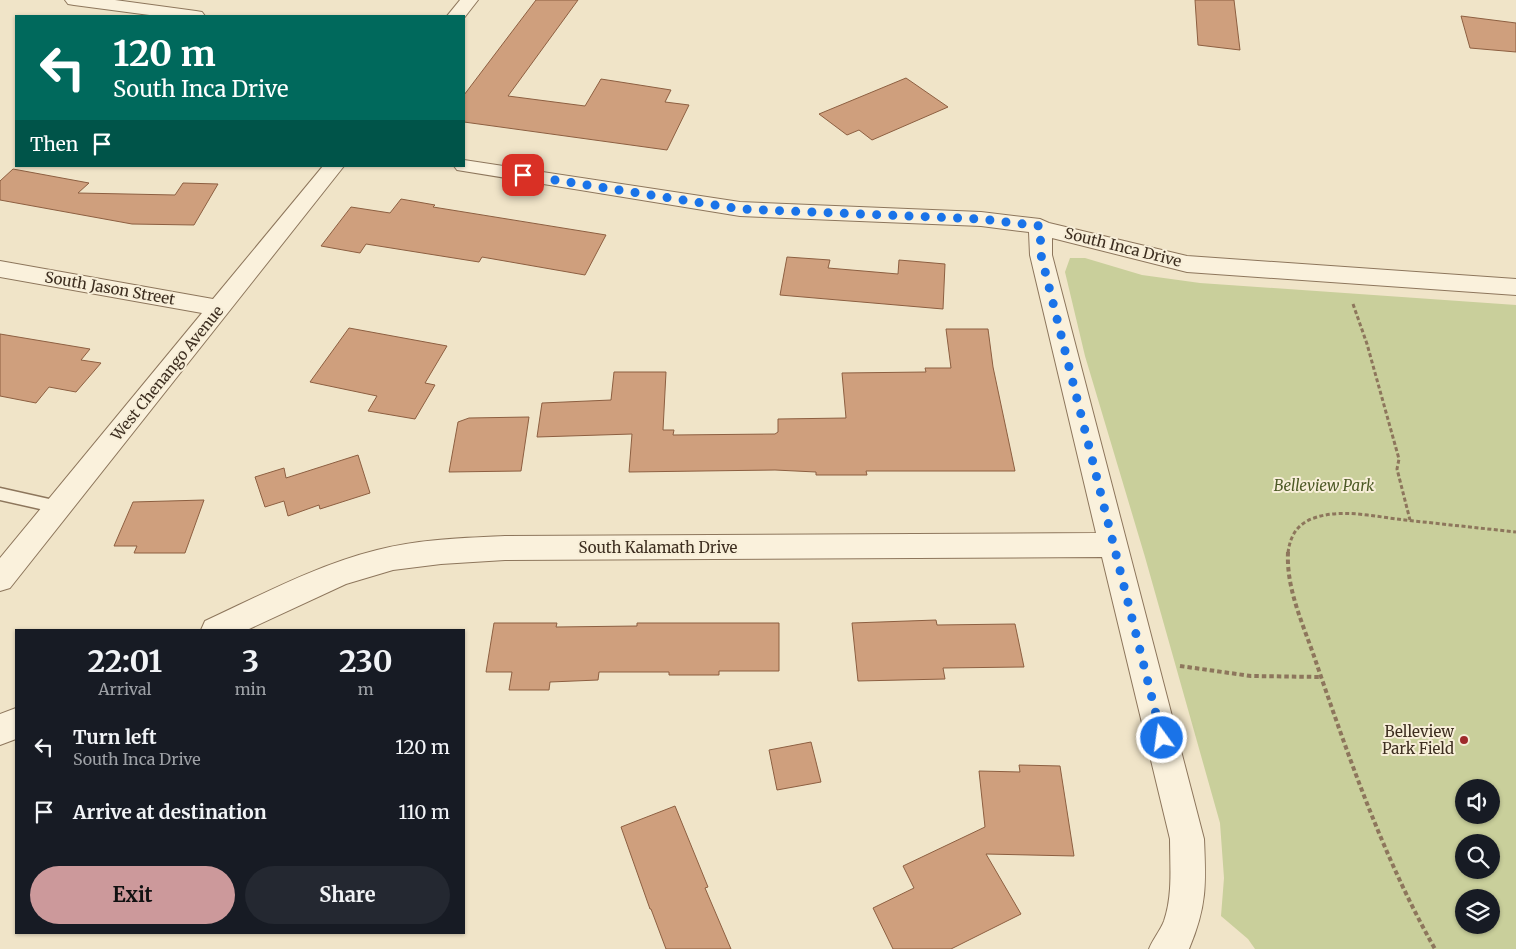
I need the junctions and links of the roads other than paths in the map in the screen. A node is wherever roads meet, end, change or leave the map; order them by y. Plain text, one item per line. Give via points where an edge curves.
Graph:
1 (74, 0) edge
2 (469, 0) edge
3 (188, 15) edge
4 (457, 15) edge
5 (465, 166) edge
6 (333, 167) edge
7 (1040, 226) junction
8 (0, 269) edge
9 (1516, 287) edge
10 (220, 308) junction
11 (0, 494) edge
12 (58, 507) junction
13 (1114, 544) junction
14 (0, 579) edge
15 (218, 629) edge
16 (15, 723) edge
17 (0, 730) edge
18 (1174, 941) edge

1 - 3 street
2 - 4 street
5 - 7 street, South Inca Drive via 740,209 981,219
6 - 10 street, West Chenango Avenue
7 - 9 street, South Inca Drive via 1187,264
7 - 13 street via 1041,255
8 - 10 street, South Jason Street
10 - 12 street, West Chenango Avenue
11 - 12 lane
12 - 14 street, West Chenango Avenue
13 - 15 street, South Kalamath Drive via 505,548 414,554 341,574
13 - 18 street via 1187,839 1188,896
16 - 17 street

